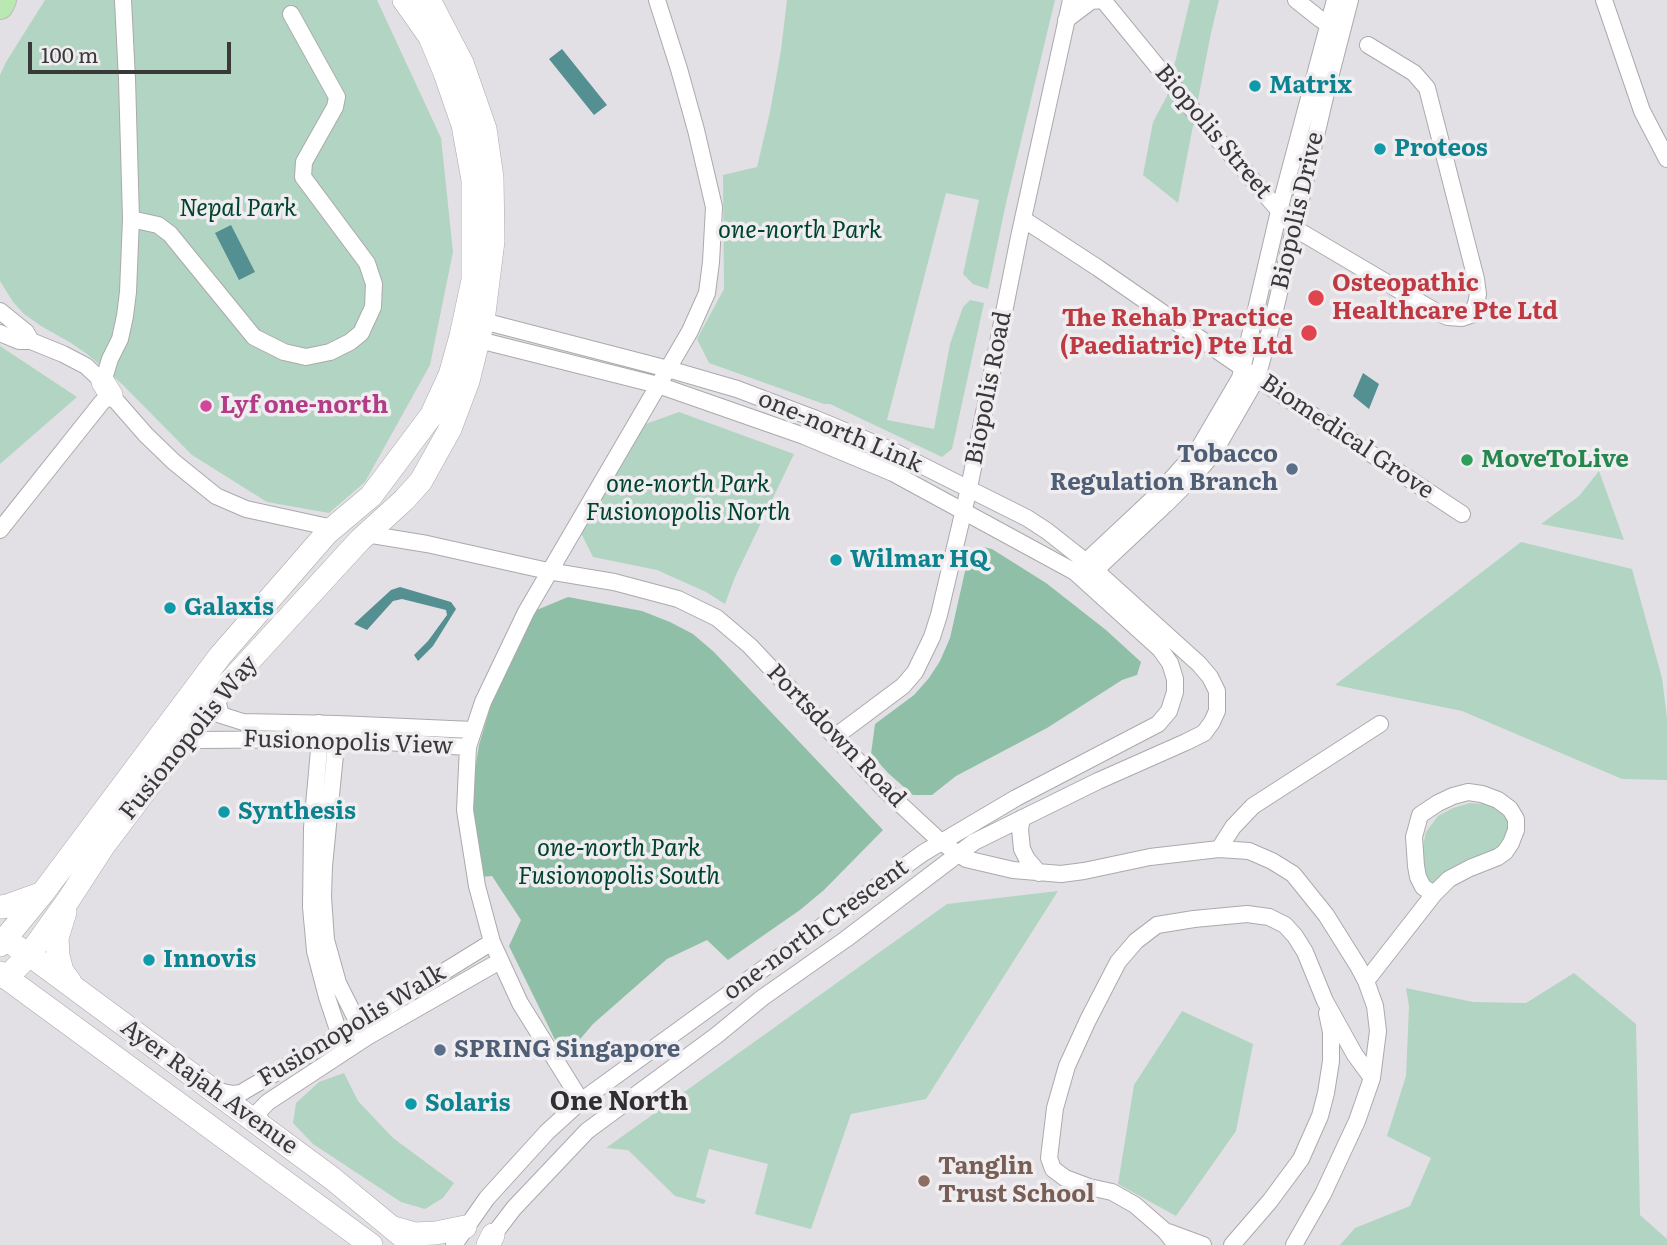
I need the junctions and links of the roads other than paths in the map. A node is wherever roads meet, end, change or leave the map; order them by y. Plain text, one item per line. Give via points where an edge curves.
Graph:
1 (3, 0) edge
2 (122, 0) edge
3 (404, 0) edge
4 (429, 0) edge
5 (657, 0) edge
6 (1071, 0) edge
7 (1103, 0) edge
8 (1296, 0) edge
9 (1335, 0) edge
10 (1350, 0) edge
11 (1604, 0) edge
12 (0, 6) edge
13 (292, 14) dead end
14 (1066, 20) junction
15 (1336, 25) junction
16 (1368, 45) dead end
17 (1667, 159) edge
18 (1279, 211) junction
19 (131, 219) junction
20 (1023, 219) junction
21 (1294, 228) junction
22 (0, 311) edge
23 (472, 329) junction
24 (0, 333) edge
25 (31, 341) junction
26 (110, 359) junction
27 (86, 366) junction
28 (1243, 367) junction
29 (668, 369) junction
30 (1257, 378) junction
31 (658, 385) junction
32 (107, 389) junction
33 (969, 488) junction
34 (964, 511) junction
35 (1462, 514) dead end
36 (333, 528) junction
37 (0, 530) edge
38 (366, 534) junction
39 (1086, 571) junction
40 (548, 572) junction
41 (1165, 643) junction
42 (216, 697) junction
43 (1380, 724) dead end
44 (473, 730) junction
45 (319, 731) junction
46 (337, 732) junction
47 (187, 734) junction
48 (835, 736) junction
49 (468, 747) junction
50 (1022, 817) junction
51 (941, 842) junction
52 (1219, 849) junction
53 (958, 854) junction
54 (1039, 873) junction
55 (42, 894) junction
56 (1434, 894) junction
57 (69, 899) junction
58 (0, 906) edge
59 (1, 940) edge
60 (492, 942) junction
61 (29, 955) junction
62 (499, 961) junction
63 (2, 979) edge
64 (1366, 981) junction
65 (74, 988) junction
66 (1325, 1001) junction
67 (359, 1025) junction
68 (340, 1036) junction
69 (1372, 1078) junction
70 (209, 1088) junction
71 (581, 1101) junction
72 (260, 1125) junction
73 (388, 1226) junction
74 (1165, 1231) junction
75 (459, 1236) edge
76 (489, 1242) edge
77 (371, 1245) edge
78 (413, 1245) edge
79 (1176, 1245) edge
80 (1203, 1245) edge
81 (1232, 1245) edge
82 (1294, 1245) edge

1 - 12 main road
2 - 19 street
3 - 23 street via 430,37 463,125 473,180
4 - 23 street via 462,63 485,129 492,178 489,285
5 - 29 street via 714,207 707,293
6 - 14 street, Biopolis Road
7 - 14 street, Biopolis Street via 1091,1
7 - 18 street, Biopolis Street
8 - 15 street
9 - 15 street
10 - 15 street
11 - 17 street via 1642,111
13 - 19 street via 337,97 304,162 303,177 367,263 374,284 373,307 361,333 330,352 306,357 284,352 254,337 170,234 158,225
14 - 20 street, Biopolis Road
15 - 18 street, Biopolis Drive
15 - 21 street, Biopolis Drive
16 - 21 street, Biopolis Street via 1414,73 1427,88 1476,279 1476,304 1471,314 1462,318 1438,313
18 - 21 street, Biopolis Street
18 - 28 street, Biopolis Drive
19 - 26 street via 125,316
20 - 28 street, Biomedical Grove
20 - 33 street, Biopolis Road
21 - 30 street, Biopolis Drive
22 - 25 street, Portsdown Road
23 - 29 street, one-north Link
23 - 31 street, one-north Link
23 - 36 street, Fusionopolis Way via 431,416 372,496
23 - 38 street, Fusionopolis Way via 468,381 450,429 421,481
24 - 25 street, Portsdown Road
25 - 27 street, Portsdown Road
26 - 27 street
26 - 32 street
27 - 32 street, Portsdown Road
28 - 30 street, Biomedical Grove
28 - 39 street, Biopolis Drive via 1199,448
29 - 31 street
29 - 33 street, one-north Link via 816,419
30 - 35 street, Biomedical Grove
30 - 39 street, Biopolis Drive via 1200,469
31 - 34 street, one-north Link via 804,436 893,473
31 - 40 street
32 - 36 street, Portsdown Road via 146,435 216,496 246,509
32 - 37 street via 102,402
33 - 34 street, Biopolis Road
33 - 39 street, one-north Link via 1047,531
34 - 39 street, one-north Link
34 - 48 street, Biopolis Road via 939,615 915,672 903,687
36 - 38 street, Portsdown Road
36 - 55 street, Fusionopolis Way via 220,656
38 - 40 street, Portsdown Road
38 - 42 street, Fusionopolis Way
39 - 41 street, one-north Link
40 - 44 street via 495,674
40 - 48 street, Portsdown Road via 614,582 678,599 717,618 750,646
41 - 50 street, one-north Crescent via 1199,664 1217,691 1217,711 1204,733
41 - 51 street, one-north Crescent via 1175,692 1169,711 1158,724
42 - 45 street, Fusionopolis View via 221,715
42 - 47 street, Fusionopolis Way
43 - 52 street via 1253,806
44 - 46 street, Fusionopolis View
44 - 49 street
45 - 46 street, Fusionopolis View
45 - 47 street, Fusionopolis View via 196,740
45 - 68 street via 311,907 315,951
46 - 49 street, Fusionopolis View
46 - 67 street via 324,866 326,940 338,983
47 - 57 street, Fusionopolis Way
48 - 51 street, Portsdown Road
49 - 60 street via 465,810
50 - 53 street, one-north Crescent
50 - 54 street via 1022,849
51 - 53 street, Portsdown Road
51 - 71 street, one-north Crescent
52 - 54 street, Portsdown Road via 1084,871
52 - 64 street, Portsdown Road via 1249,851 1293,874 1326,915
53 - 54 street, Portsdown Road
53 - 76 street, one-north Crescent via 587,1131
55 - 58 street
55 - 59 street, Fusionopolis Way
56 - 56 street via 1418,877 1413,837 1420,815 1468,792 1498,800 1510,809 1516,830 1506,852 1449,879
56 - 64 street
57 - 61 street, Fusionopolis Way
57 - 65 street via 57,938 58,956
59 - 61 street, Ayer Rajah Avenue
60 - 62 street
60 - 67 street, Fusionopolis Walk
61 - 63 street, Fusionopolis Way
61 - 65 street, Ayer Rajah Avenue
62 - 71 street
62 - 72 street, Fusionopolis Walk via 367,1037 268,1102 259,1111
63 - 77 street, Ayer Rajah Avenue via 16,984
64 - 69 street, Portsdown Road via 1378,1031
65 - 70 street, Ayer Rajah Avenue
66 - 69 street
66 - 74 street via 1305,952 1285,925 1269,917 1247,914 1157,925 1118,962 1068,1066 1055,1108 1049,1158 1053,1170 1065,1178 1112,1192
66 - 81 street via 1331,1061 1320,1116 1301,1159
67 - 68 street, Fusionopolis Walk
68 - 70 street, Fusionopolis Walk via 241,1093
69 - 82 street, Portsdown Road via 1341,1159
70 - 72 street, Ayer Rajah Avenue
71 - 75 street, one-north Crescent via 487,1198
72 - 73 street, Ayer Rajah Avenue
73 - 75 street via 415,1234
73 - 78 street, Ayer Rajah Avenue
74 - 79 street
74 - 80 street

